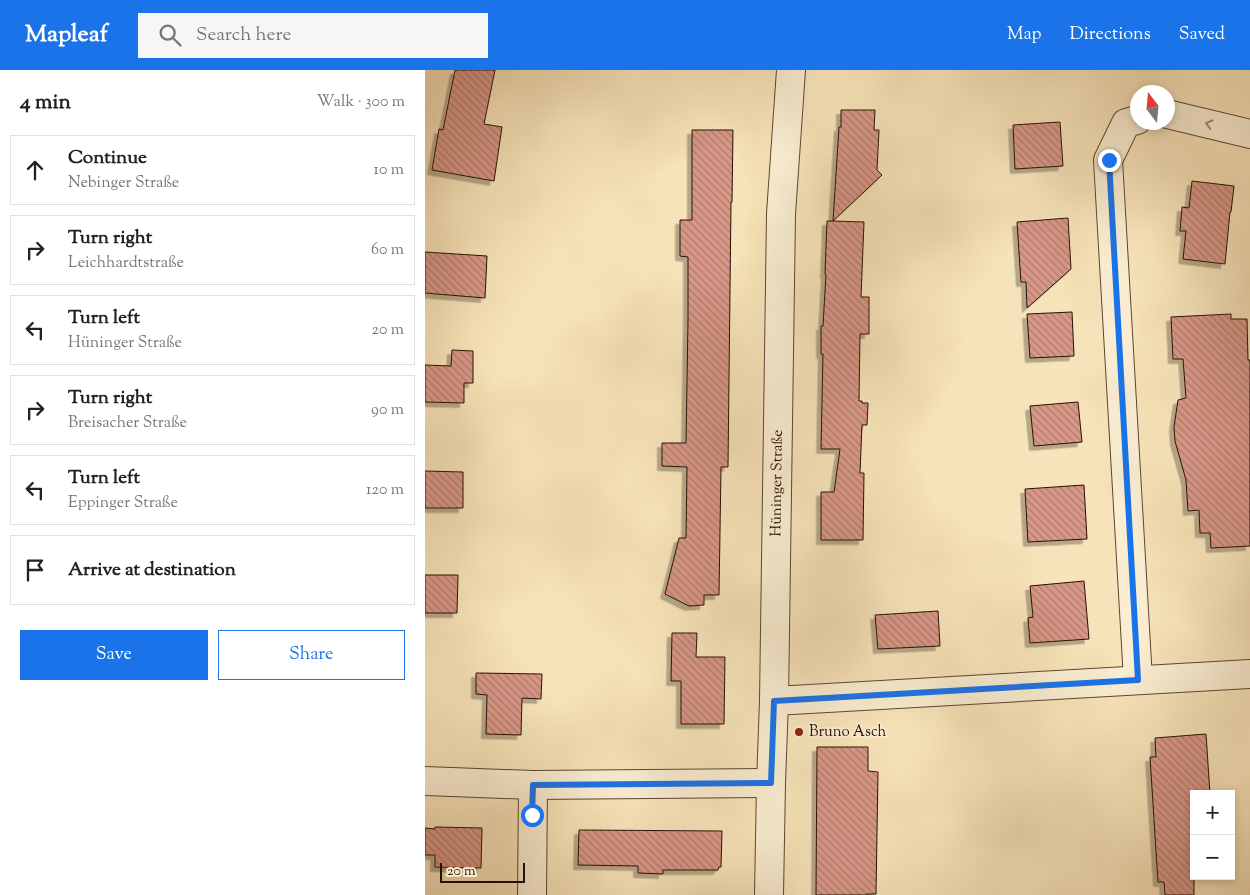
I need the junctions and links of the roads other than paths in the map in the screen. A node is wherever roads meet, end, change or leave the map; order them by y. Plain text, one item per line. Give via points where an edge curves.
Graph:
1 (791, 70) edge
2 (1175, 116) edge
3 (1130, 122) edge
4 (1250, 134) edge
5 (1250, 674) edge
6 (1138, 680) junction
7 (774, 701) junction
8 (425, 781) edge
9 (771, 783) junction
10 (533, 785) junction
11 (532, 895) edge
12 (769, 895) edge

1 - 7 street, Hüninger Straße via 781,214
4 -> 2 street
3 - 6 street via 1126,123 1109,160
5 - 6 street
6 - 7 street
7 - 9 street, Hüninger Straße
8 - 10 street
9 - 10 street
9 - 12 street, Hüninger Straße
10 - 11 street

